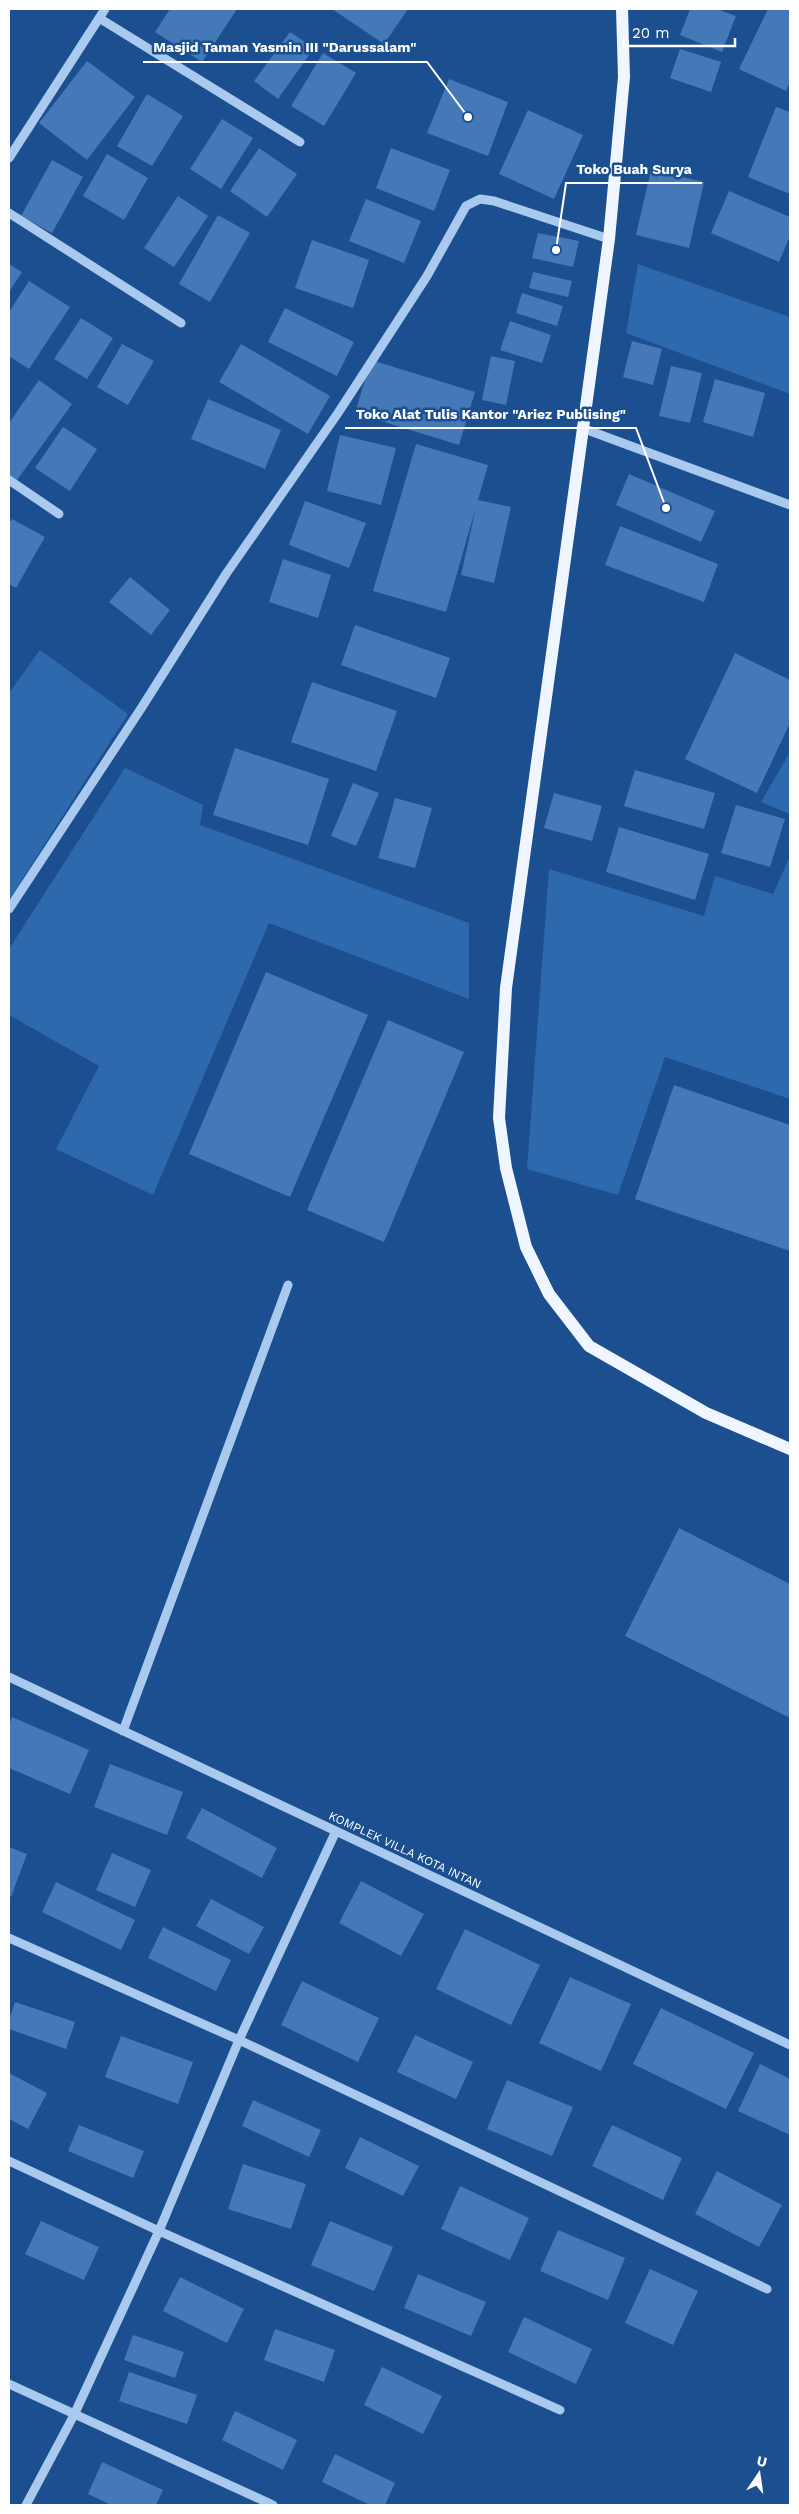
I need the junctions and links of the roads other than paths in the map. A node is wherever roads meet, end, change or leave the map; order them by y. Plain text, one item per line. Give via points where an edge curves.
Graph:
1 (105, 9) edge
2 (622, 9) edge
3 (99, 18) junction
4 (300, 142) dead end
5 (9, 158) edge
6 (9, 212) edge
7 (609, 239) junction
8 (181, 323) dead end
9 (582, 428) junction
10 (9, 480) edge
11 (790, 505) edge
12 (60, 514) dead end
13 (9, 909) edge
14 (288, 1285) dead end
15 (790, 1449) edge
16 (9, 1678) edge
17 (123, 1731) junction
18 (336, 1831) junction
19 (9, 1938) edge
20 (239, 2040) junction
21 (790, 2045) edge
22 (9, 2161) edge
23 (159, 2231) junction
24 (767, 2289) dead end
25 (9, 2384) edge
26 (560, 2410) dead end
27 (74, 2415) junction
28 (26, 2505) edge
29 (273, 2505) edge

1 - 3 street
2 - 7 main road via 624,77
3 - 4 street
3 - 5 street
6 - 8 street
7 - 9 main road
7 - 13 street via 494,201 480,199 466,206 427,276 338,413 226,574
9 - 11 street
9 - 15 main road via 506,988 499,1118 506,1168 526,1247 549,1294 589,1346 706,1413
10 - 12 street
14 - 17 street
16 - 17 street, KOMPLEK VILLA KOTA INTAN
17 - 18 street, KOMPLEK VILLA KOTA INTAN
18 - 20 street
18 - 21 street, KOMPLEK VILLA KOTA INTAN
19 - 20 street
20 - 23 street
20 - 24 street
22 - 23 street
23 - 26 street
23 - 27 street
25 - 27 street
27 - 28 street
27 - 29 street

